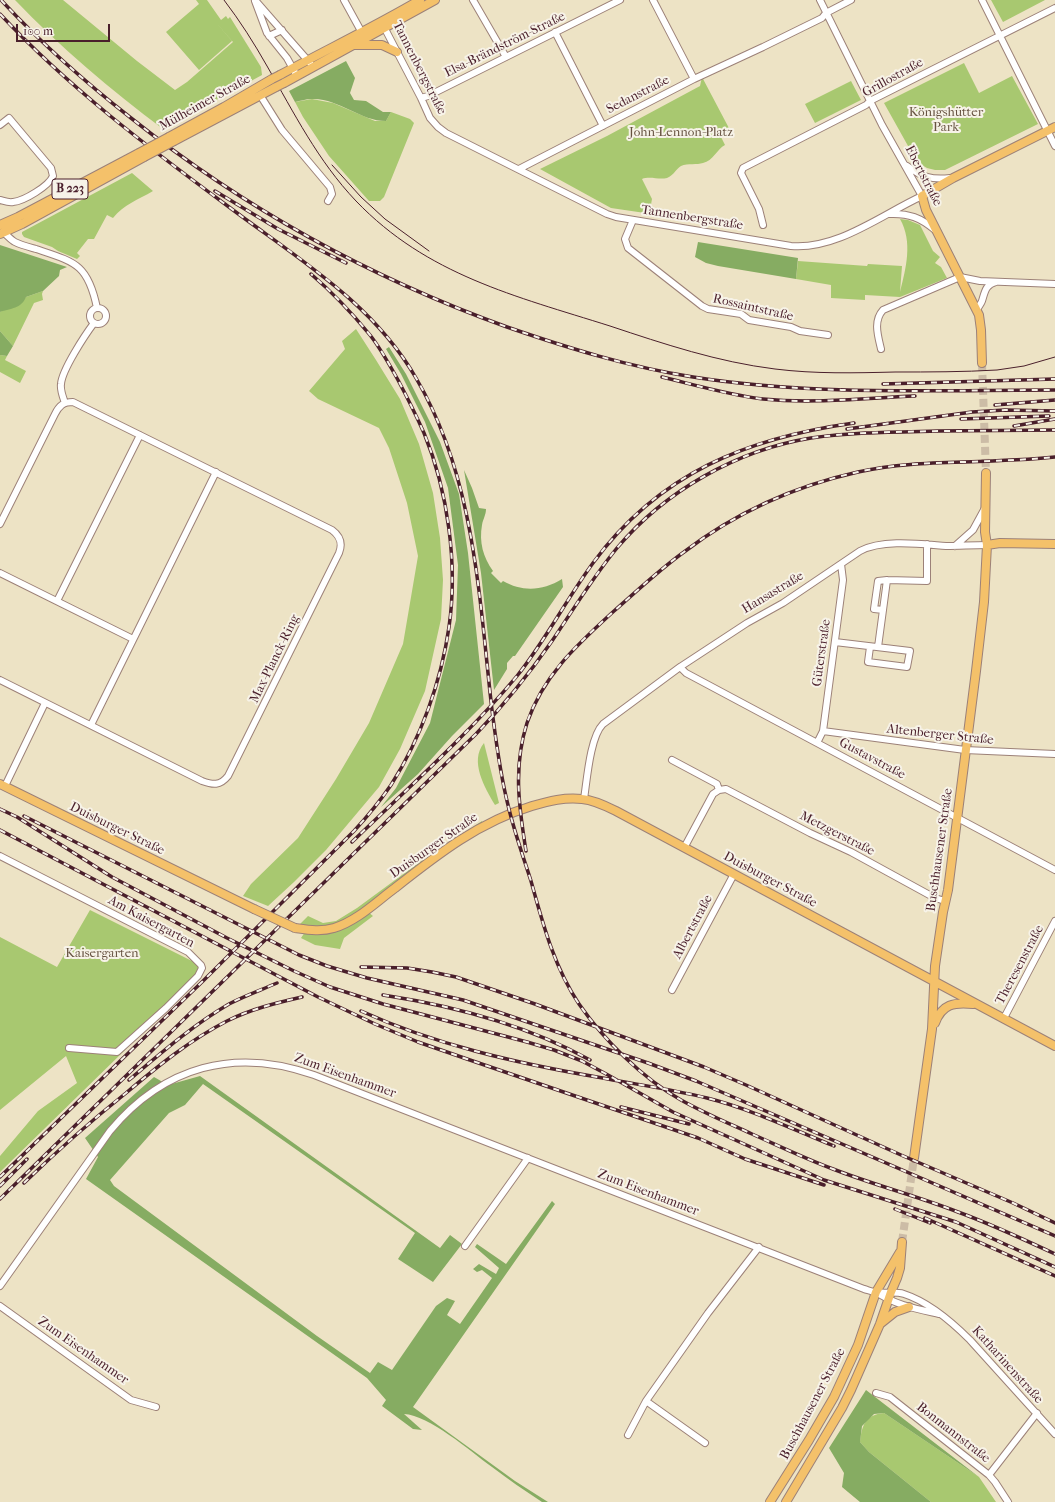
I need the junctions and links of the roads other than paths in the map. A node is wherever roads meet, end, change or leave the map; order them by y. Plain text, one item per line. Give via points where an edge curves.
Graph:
1 (255, 0) edge
2 (344, 0) edge
3 (420, 0) edge
4 (435, 0) edge
5 (473, 0) edge
6 (620, 0) edge
7 (653, 0) edge
8 (820, 0) edge
9 (851, 0) edge
10 (982, 0) edge
11 (1055, 8) edge
12 (824, 15) junction
13 (274, 21) junction
14 (263, 25) junction
15 (383, 25) junction
16 (282, 30) junction
17 (361, 32) junction
18 (555, 32) junction
19 (269, 36) junction
20 (1000, 36) junction
21 (355, 45) junction
22 (397, 52) junction
23 (506, 57) junction
24 (308, 60) junction
25 (313, 67) junction
26 (292, 68) junction
27 (297, 76) junction
28 (694, 79) junction
29 (260, 95) junction
30 (421, 98) junction
31 (870, 101) junction
32 (0, 125) edge
33 (603, 126) junction
34 (1052, 129) edge
35 (171, 139) junction
36 (1055, 146) edge
37 (905, 165) junction
38 (519, 169) junction
39 (953, 178) junction
40 (922, 196) junction
41 (0, 200) edge
42 (328, 201) dead end
43 (888, 214) junction
44 (633, 220) junction
45 (764, 225) dead end
46 (1, 230) edge
47 (938, 232) junction
48 (960, 277) junction
49 (1000, 281) junction
50 (1055, 284) edge
51 (97, 308) junction
52 (977, 310) junction
53 (94, 323) junction
54 (828, 335) dead end
55 (882, 349) dead end
56 (982, 363) tunnel mouth
57 (65, 403) junction
58 (140, 435) junction
59 (216, 472) junction
60 (986, 474) tunnel mouth
61 (985, 508) junction
62 (0, 524) edge
63 (927, 544) junction
64 (1055, 544) edge
65 (987, 545) junction
66 (955, 546) junction
67 (841, 564) junction
68 (0, 573) edge
69 (887, 580) junction
70 (58, 601) junction
71 (883, 610) junction
72 (133, 639) junction
73 (835, 642) junction
74 (870, 647) junction
75 (878, 647) junction
76 (680, 667) junction
77 (0, 680) edge
78 (45, 703) junction
79 (91, 725) junction
80 (823, 731) junction
81 (817, 743) junction
82 (965, 750) junction
83 (1055, 754) edge
84 (672, 760) dead end
85 (2, 785) edge
86 (719, 790) junction
87 (584, 799) junction
88 (956, 818) junction
89 (684, 848) junction
90 (0, 856) edge
91 (1055, 870) edge
92 (734, 874) junction
93 (945, 901) junction
94 (1055, 922) edge
95 (935, 982) junction
96 (672, 990) dead end
97 (977, 1004) junction
98 (1004, 1018) junction
99 (932, 1029) junction
100 (1055, 1046) edge
101 (69, 1048) dead end
102 (528, 1158) junction
103 (914, 1158) tunnel mouth
104 (465, 1246) dead end
105 (759, 1247) junction
106 (0, 1286) edge
107 (876, 1292) junction
108 (889, 1296) junction
109 (0, 1306) edge
110 (909, 1307) junction
111 (940, 1314) junction
112 (880, 1324) junction
113 (876, 1393) dead end
114 (646, 1402) junction
115 (156, 1407) dead end
116 (1037, 1413) junction
117 (1055, 1434) edge
118 (628, 1435) dead end
119 (705, 1443) dead end
120 (989, 1475) junction
121 (770, 1502) edge
122 (786, 1502) edge
123 (1008, 1502) edge

1 - 13 street
1 - 14 street
2 - 17 street
3 - 15 main road, Mülheimer Straße / B 223
4 - 15 main road, Mülheimer Straße / B 223
5 - 23 street
6 - 18 street, Elsa-Brändström-Straße
7 - 28 street
8 - 12 street, Ebertstraße
9 - 12 street
10 - 20 street
11 - 20 street, Grillostraße
12 - 28 street, Sedanstraße
12 - 31 street, Ebertstraße
13 - 14 street
13 - 16 street
14 - 19 street
15 - 17 main road, Mülheimer Straße / B 223
15 - 21 main road, Mülheimer Straße / B 223
15 - 22 street, Tannenbergstraße
16 - 19 street
16 - 24 street
17 - 21 main road
17 - 24 main road, Mülheimer Straße / B 223
18 - 23 street, Elsa-Brändström-Straße
18 - 33 street
19 - 26 street
20 - 31 street, Grillostraße
20 - 34 street
21 - 22 main road via 382,45
21 - 25 main road, Mülheimer Straße / B 223
22 - 30 street, Tannenbergstraße
23 - 30 street, Elsa-Brändström-Straße
24 - 25 street
24 - 26 main road, Mülheimer Straße / B 223
25 - 27 main road, Mülheimer Straße / B 223
26 - 27 street
26 - 35 main road, Mülheimer Straße / B 223
27 - 29 main road, Mülheimer Straße / B 223
28 - 33 street, Sedanstraße
29 - 35 main road, Mülheimer Straße / B 223
29 - 42 street, Mülheimer Straße via 282,130 330,188 332,194
30 - 38 street, Tannenbergstraße via 430,118 438,127
31 - 37 street, Ebertstraße
31 - 45 street, Grillostraße via 741,169
32 - 41 street via 9,118 51,168 53,176 49,183 19,201
33 - 38 street, Sedanstraße
34 - 36 street
34 - 39 main road, Tannenbergstraße
35 - 46 main road, Mülheimer Straße / B 223, bridge via 18,217
37 - 39 street via 925,177
37 - 40 street, Ebertstraße
38 - 44 street, Tannenbergstraße via 607,214
39 - 40 main road, Tannenbergstraße
40 - 43 street, Tannenbergstraße
40 - 47 main road, Ebertstraße via 926,210
43 - 44 street, Tannenbergstraße via 830,241 796,246
43 - 47 street via 914,216
44 - 54 street, Rossaintstraße via 625,239 628,248 702,306 741,314 749,320
46 - 51 street, Mülheimer Straße via 15,242 77,265 89,281
47 - 48 main road, Ebertstraße
48 - 49 street
48 - 52 main road, Ebertstraße
48 - 55 street via 883,310 877,319
49 - 50 street
49 - 52 street via 986,288
51 - 53 street, Mülheimer Straße via 90,314
51 - 53 street, Mülheimer Straße via 104,310 107,317 102,324
52 - 56 main road, Ebertstraße
53 - 57 street via 82,338 62,378
57 - 58 street, Max-Planck-Ring via 78,404
57 - 62 street via 55,414
58 - 59 street, Max-Planck-Ring
58 - 70 street
59 - 72 street
59 - 79 street, Max-Planck-Ring via 332,530 341,540 340,553 228,776 222,782 214,785 202,781
60 - 61 main road
61 - 65 main road
61 - 66 street via 973,530
63 - 66 street, Hansastraße
63 - 67 street, Hansastraße via 872,546
63 - 69 street via 927,581
64 - 65 main road, Hansastraße
65 - 66 street, Hansastraße
65 - 82 main road, Buschhausener Straße via 984,602
67 - 73 street, Güterstraße via 843,580
67 - 76 street, Hansastraße
68 - 70 street
69 - 71 street
69 - 71 street via 878,581 874,609
70 - 72 street
71 - 75 street
72 - 79 street
73 - 74 street
73 - 80 street, Güterstraße
74 - 75 street
74 - 75 street via 868,662 907,667 910,652
76 - 81 street, Gustavstraße via 686,673
76 - 87 street, Hansastraße via 599,729 594,741
77 - 78 street, Max-Planck-Ring
78 - 79 street, Max-Planck-Ring
78 - 85 street
80 - 81 street, Güterstraße
80 - 82 street, Altenberger Straße
81 - 88 street, Gustavstraße
82 - 83 street, Altenberger Straße
82 - 88 main road, Buschhausener Straße
84 - 86 street, Metzgerstraße via 717,784
85 - 87 main road, Duisburger Straße, bridge via 254,909 296,928 322,930 347,923 442,852 495,819 561,799
86 - 89 street via 711,796
86 - 93 street, Metzgerstraße via 729,790
87 - 89 main road, Duisburger Straße via 616,811
88 - 91 street, Gustavstraße
88 - 93 main road, Buschhausener Straße
89 - 92 main road, Duisburger Straße
90 - 101 street, Am Kaisergarten via 188,952 201,965 198,976 117,1052
92 - 95 main road, Duisburger Straße
92 - 96 street, Albertstraße
93 - 95 main road, Buschhausener Straße
94 - 98 street, Theresenstraße
95 - 97 main road, Duisburger Straße
95 - 99 main road, Buschhausener Straße
97 - 98 main road, Duisburger Straße
97 - 99 main road via 959,1003 947,1006 939,1013
98 - 100 main road, Duisburger Straße
99 - 103 main road, Buschhausener Straße
102 - 104 street
102 - 105 street, Zum Eisenhammer
102 - 106 street, Zum Eisenhammer via 293,1067 251,1062 206,1067 163,1085 122,1116
105 - 107 street, Zum Eisenhammer
105 - 114 street via 708,1313
107 - 108 street, Katharinenstraße
107 - 108 main road, Buschhausener Straße via 902,1246 898,1278
107 - 121 main road, Buschhausener Straße via 858,1345 834,1397
108 - 110 street, Katharinenstraße
108 - 111 street, Katharinenstraße via 907,1296
108 - 112 main road, Buschhausener Straße
109 - 115 street, Zum Eisenhammer via 131,1400
110 - 111 street, Katharinenstraße
110 - 112 main road via 895,1312
111 - 116 street, Katharinenstraße via 975,1344
112 - 122 main road, Buschhausener Straße via 842,1408
113 - 120 street, Bonmannstraße via 890,1397
114 - 118 street
114 - 119 street
116 - 117 street, Katharinenstraße
116 - 120 street
120 - 123 street, Bonmannstraße

